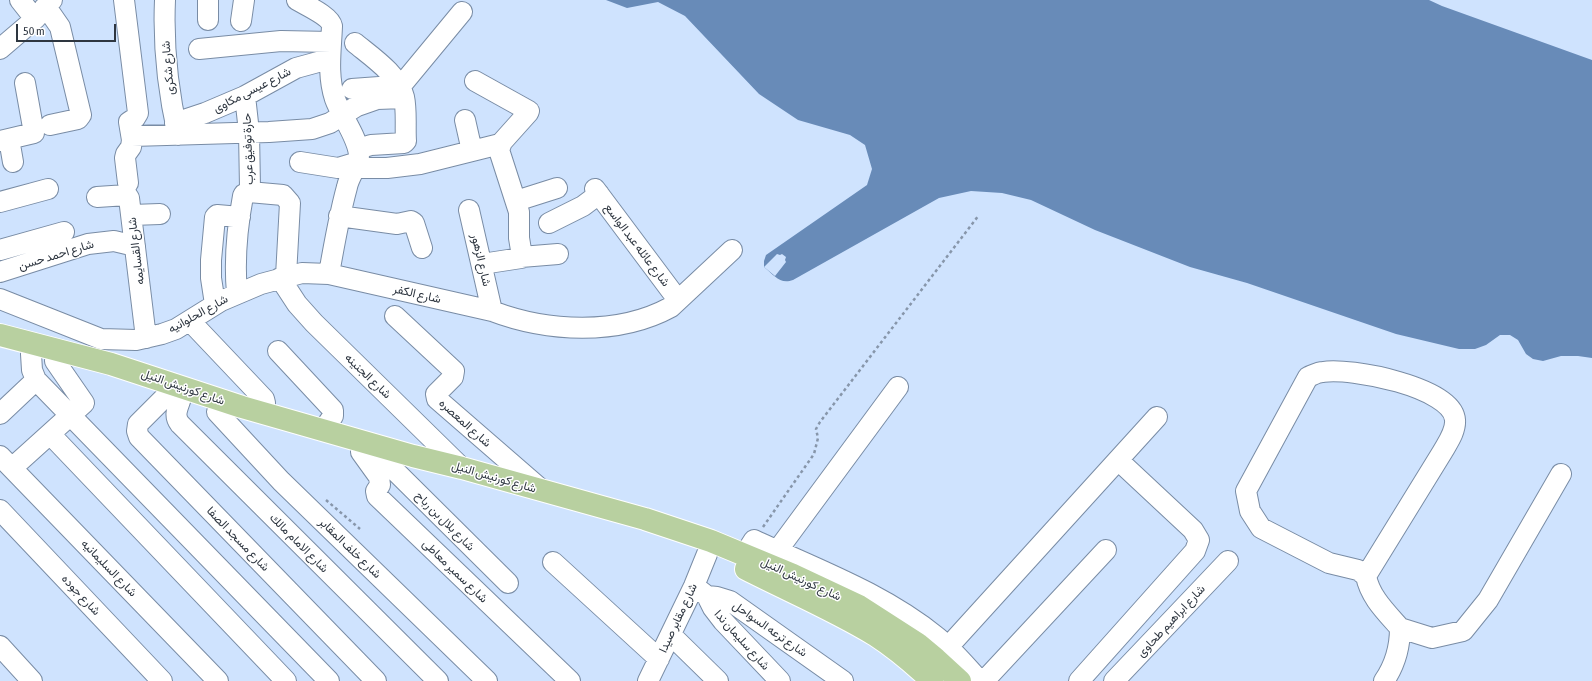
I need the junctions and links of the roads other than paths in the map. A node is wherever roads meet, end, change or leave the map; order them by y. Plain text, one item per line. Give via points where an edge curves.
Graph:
1 (20, 0) edge
2 (124, 0) edge
3 (165, 0) edge
4 (208, 0) edge
5 (244, 0) edge
6 (297, 0) edge
7 (43, 9) edge
8 (462, 12) dead end
9 (208, 20) dead end
10 (241, 21) dead end
11 (355, 43) dead end
12 (0, 48) edge
13 (199, 49) dead end
14 (330, 51) junction
15 (475, 81) dead end
16 (25, 83) dead end
17 (352, 89) dead end
18 (401, 90) junction
19 (245, 96) junction
20 (342, 114) junction
21 (465, 120) dead end
22 (50, 125) dead end
23 (177, 129) junction
24 (249, 132) junction
25 (132, 136) junction
26 (4, 140) edge
27 (500, 144) junction
28 (472, 151) junction
29 (357, 160) junction
30 (13, 162) dead end
31 (300, 162) dead end
32 (128, 183) dead end
33 (557, 188) dead end
34 (48, 189) dead end
35 (248, 192) junction
36 (98, 197) dead end
37 (516, 201) junction
38 (0, 202) edge
39 (469, 210) dead end
40 (132, 214) junction
41 (160, 214) dead end
42 (339, 216) junction
43 (240, 217) junction
44 (549, 223) dead end
45 (64, 232) dead end
46 (135, 246) junction
47 (422, 248) dead end
48 (0, 250) edge
49 (732, 250) dead end
50 (558, 254) dead end
51 (521, 257) junction
52 (482, 264) junction
53 (0, 272) edge
54 (330, 274) junction
55 (283, 277) junction
56 (237, 293) junction
57 (0, 299) edge
58 (678, 300) junction
59 (215, 304) junction
60 (498, 313) junction
61 (395, 316) dead end
62 (190, 321) junction
63 (0, 335) edge
64 (146, 338) junction
65 (0, 346) edge
66 (278, 351) dead end
67 (31, 354) junction
68 (55, 361) junction
69 (36, 380) junction
70 (898, 387) dead end
71 (175, 396) junction
72 (217, 412) junction
73 (262, 412) junction
74 (0, 414) edge
75 (70, 415) junction
76 (1157, 417) dead end
77 (323, 430) junction
78 (50, 434) junction
79 (362, 452) junction
80 (382, 458) junction
81 (1118, 460) junction
82 (6, 462) edge
83 (462, 468) junction
84 (1561, 474) dead end
85 (543, 491) junction
86 (0, 510) edge
87 (750, 547) junction
88 (1106, 550) dead end
89 (778, 551) junction
90 (707, 554) junction
91 (1228, 561) dead end
92 (553, 562) dead end
93 (1366, 576) junction
94 (508, 583) dead end
95 (700, 591) junction
96 (855, 614) junction
97 (671, 635) junction
98 (1400, 636) junction
99 (0, 646) edge
100 (948, 647) junction
101 (654, 674) edge
102 (32, 681) edge
103 (162, 681) edge
104 (218, 681) edge
105 (286, 681) edge
106 (328, 681) edge
107 (376, 681) edge
108 (438, 681) edge
109 (487, 681) edge
110 (570, 681) edge
111 (718, 681) edge
112 (780, 681) edge
113 (843, 681) edge
114 (932, 681) edge
115 (960, 681) edge
116 (980, 681) edge
117 (984, 681) edge
118 (1079, 681) edge
119 (1114, 681) edge
120 (1384, 681) edge

1 - 7 street
2 - 25 street via 138,113 130,122
3 - 23 street, شارع شكرى via 167,66
4 - 9 street
5 - 10 street
6 - 14 street via 331,22
7 - 12 street
7 - 22 street via 51,14 60,27 80,115 78,119
8 - 18 street
11 - 18 street via 391,75
13 - 14 street via 281,41
14 - 19 street, شارع عيسى مكاوى
14 - 20 street via 334,95
15 - 27 street via 529,111
16 - 26 street via 35,132
17 - 18 street
18 - 20 street
18 - 29 street via 406,142 372,145
19 - 23 street, شارع عيسى مكاوى via 205,113
19 - 24 street, حارة توفيق عرب
20 - 24 street via 330,123 312,129
20 - 29 street
21 - 28 street
23 - 24 street
23 - 25 street
24 - 35 street, حارة توفيق عرب
25 - 32 street via 132,144 125,158
26 - 30 street
27 - 28 street
27 - 37 street via 499,152
28 - 29 street via 420,164 387,168
29 - 31 street via 338,168
29 - 42 street via 347,184
33 - 37 street
34 - 38 street
35 - 43 street, حارة توفيق عرب via 243,196
35 - 55 street via 283,195 290,203
36 - 40 street, شارع القسايمه via 128,196
37 - 51 street via 519,212
39 - 52 street, شارع الزهور
40 - 41 street
40 - 46 street, شارع القسايمه
42 - 47 street via 398,224 411,221 414,223
42 - 54 street
43 - 56 street, حارة توفيق عرب via 235,259
43 - 59 street via 215,216 211,278
44 - 58 street, شارع عائله عبد الواسع via 583,206 597,192
45 - 48 street
46 - 53 street, شارع احمد حسن via 114,241 88,244
46 - 64 street, شارع القسايمه
49 - 58 street, شارع الكفر
50 - 51 street
51 - 52 street
52 - 60 street, شارع الزهور
54 - 55 street, شارع الحلوانيه via 302,273
54 - 60 street, شارع الكفر
55 - 56 street, شارع الحلوانيه
55 - 83 street, شارع الجنينه via 297,304 314,323
56 - 59 street, شارع الحلوانيه
57 - 64 street, شارع الحلوانيه via 101,339
58 - 60 street, شارع الكفر via 659,313 620,324 590,328 543,325
59 - 62 street, شارع الحلوانيه
61 - 85 street, شارع المعصره via 454,372 453,377 436,394 437,398
62 - 64 street, شارع الحلوانيه via 169,332
62 - 73 street via 264,399
63 - 73 main road, شارع كورنيش النيل via 133,370
65 - 67 main road, شارع كورنيش النيل
66 - 77 street via 333,410 333,416
67 - 68 main road, شارع كورنيش النيل
67 - 69 street via 32,370
68 - 71 main road, شارع كورنيش النيل
68 - 75 street via 84,402
69 - 74 street
69 - 75 street
70 - 89 street
71 - 72 main road, شارع كورنيش النيل
71 - 107 street, شارع مسجد الصفا via 138,424 139,437
71 - 108 street, شارع الامام مالك via 177,420 180,424
72 - 79 main road, شارع كورنيش النيل
72 - 109 street, شارع خلف المقابر via 280,481
73 - 77 main road, شارع كورنيش النيل
75 - 78 street
75 - 106 street
76 - 81 street
77 - 83 main road, شارع كورنيش النيل
78 - 82 street
78 - 105 street
79 - 80 main road, شارع كورنيش النيل
79 - 110 street, شارع سمير معاطى via 379,478 377,496
80 - 90 main road, شارع كورنيش النيل
80 - 94 street, شارع بلال بن رباح
81 - 100 street
81 - 118 street via 1193,530 1199,540 1195,551
82 - 104 street, شارع السليمانيه
83 - 85 main road, شارع كورنيش النيل
84 - 98 street via 1488,600 1463,631 1432,638
85 - 87 main road, شارع كورنيش النيل
86 - 103 street, شارع جوده
87 - 89 street
87 - 96 main road, شارع كورنيش النيل
88 - 117 street
89 - 100 street via 865,591 895,608
90 - 95 street, شارع مقابر صيدا
90 - 96 main road, شارع كورنيش النيل via 742,567 826,608
91 - 119 street, شارع ابراهيم طحاوى
92 - 101 street
93 - 93 street via 1358,570 1329,563 1261,528 1250,510 1246,491 1308,377 1323,372 1353,372 1425,390 1447,404 1455,418 1453,432 1443,451
93 - 98 street via 1375,599
95 - 97 street, شارع مقابر صيدا
95 - 112 street, شارع سليمان ندا via 723,621
95 - 113 street, شارع ترعه السواحل via 730,600
96 - 114 main road, شارع كورنيش النيل via 875,635
96 - 115 main road, شارع كورنيش النيل via 918,644
97 - 101 street, شارع مقابر صيدا
97 - 111 street
98 - 120 street via 1391,671
99 - 102 street
100 - 116 street

